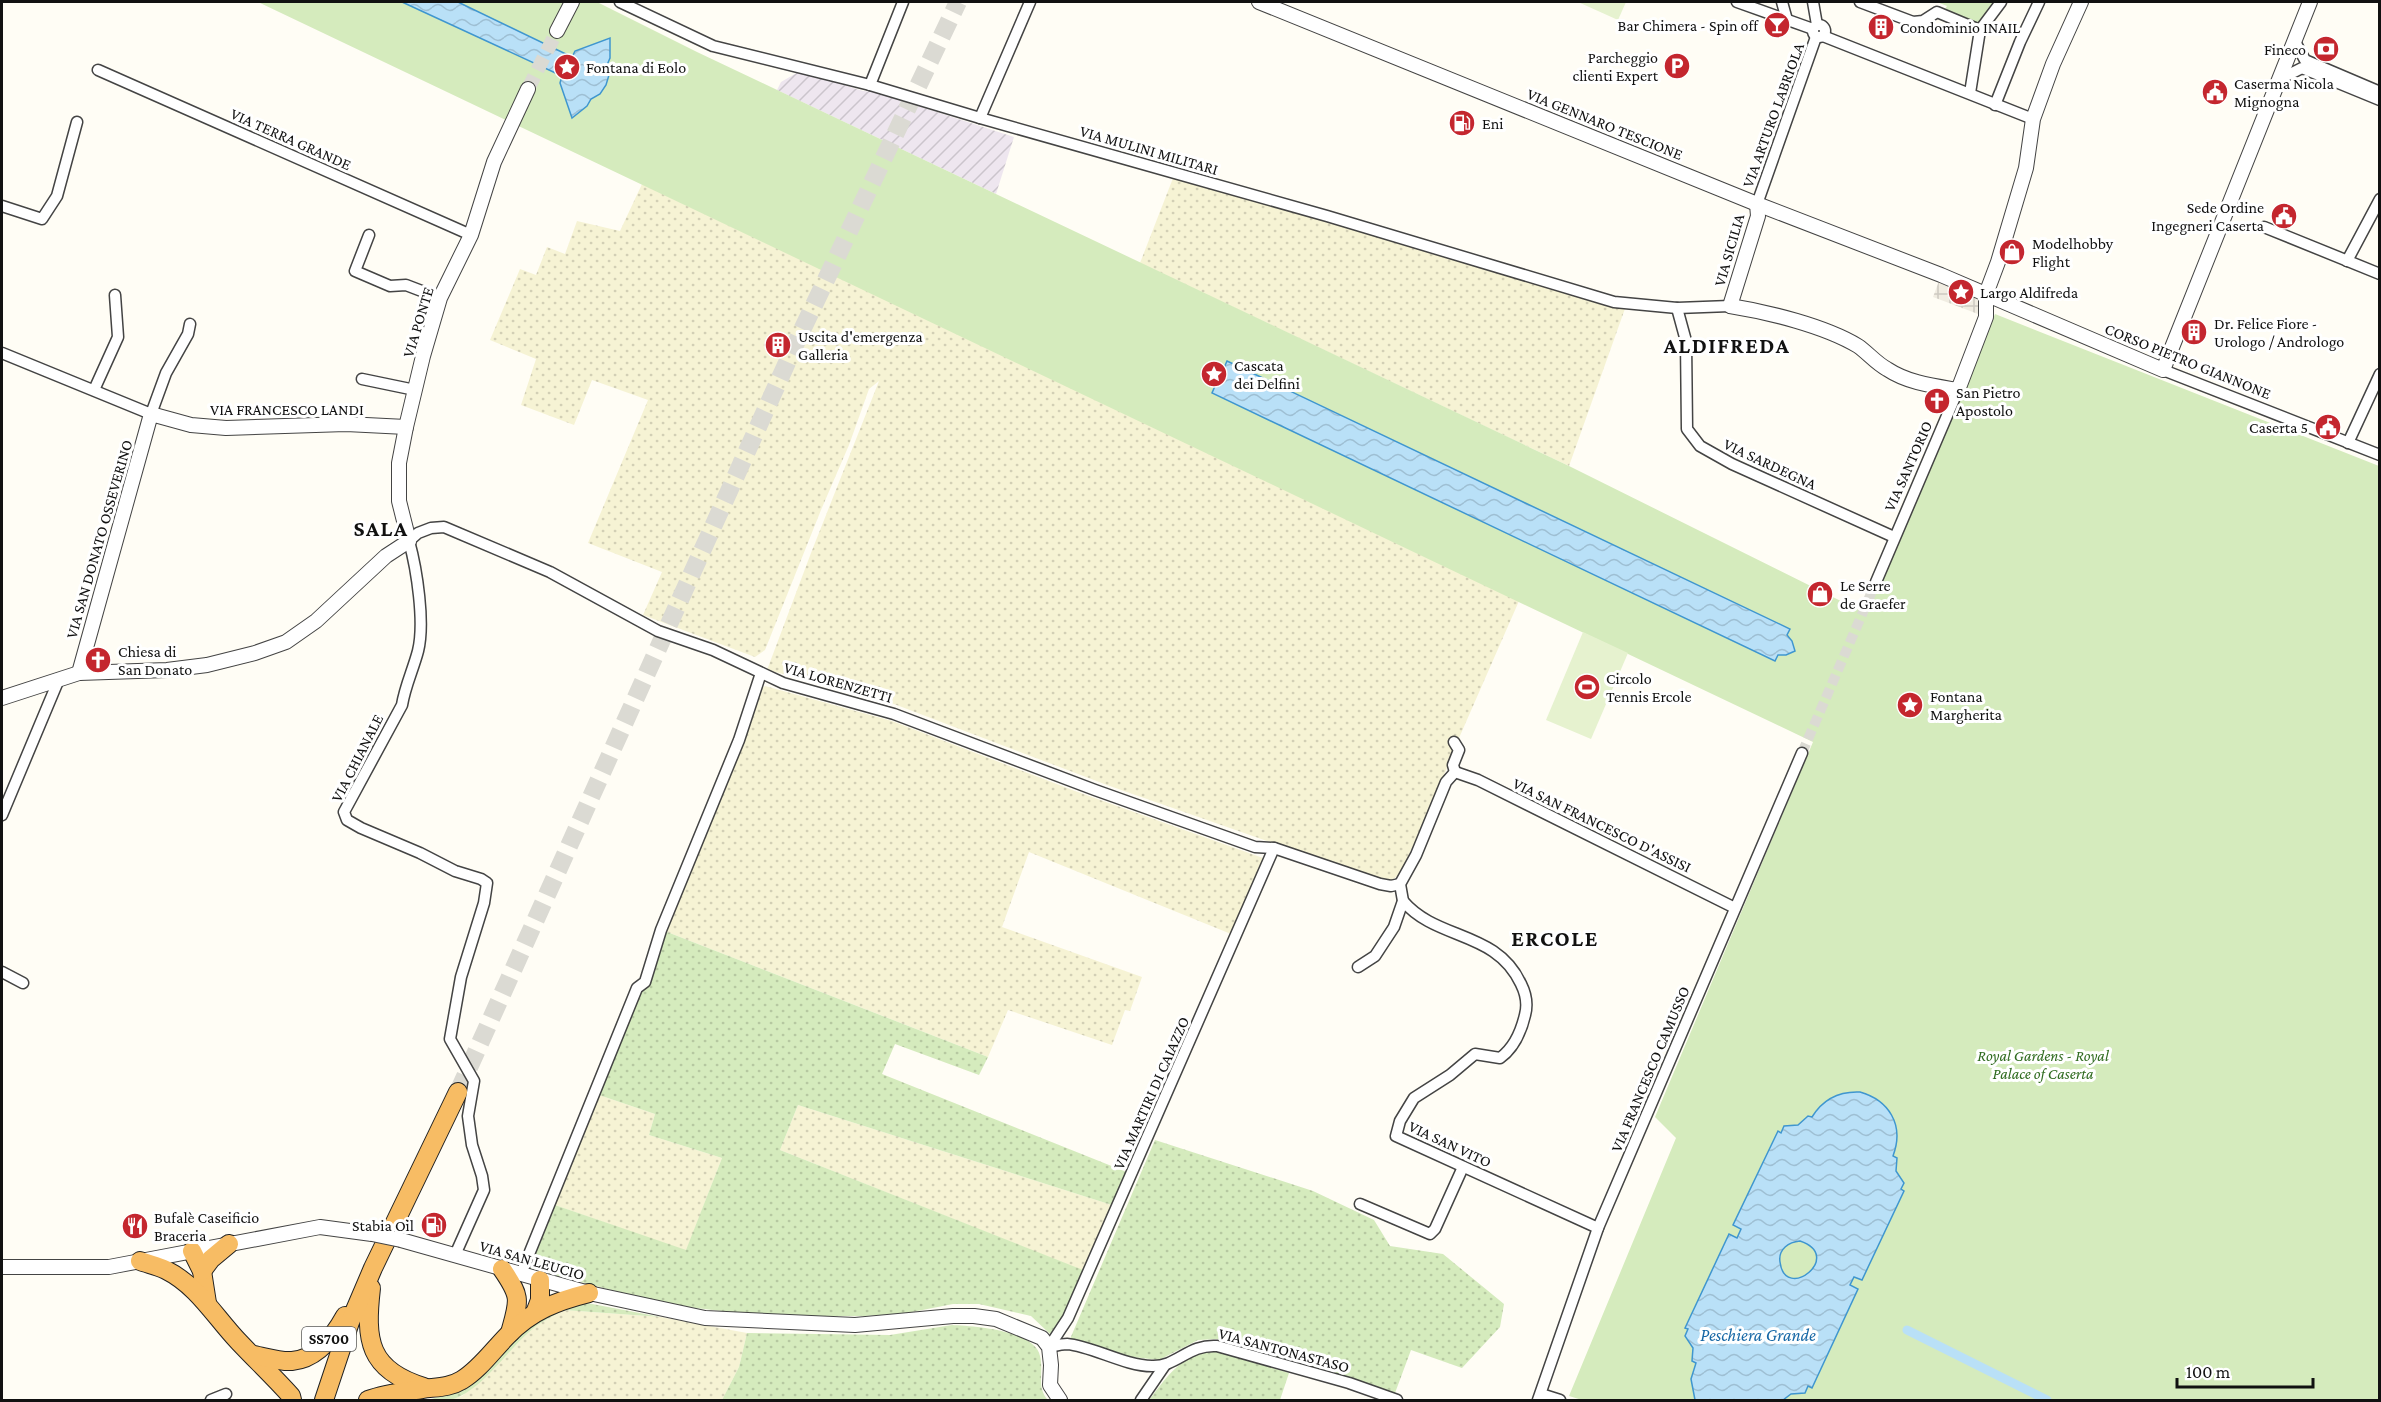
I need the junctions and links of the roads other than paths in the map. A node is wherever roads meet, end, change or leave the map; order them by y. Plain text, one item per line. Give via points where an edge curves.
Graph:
1 (572, 2) edge
2 (620, 2) edge
3 (903, 2) edge
4 (1030, 2) edge
5 (1258, 2) edge
6 (1737, 2) edge
7 (1782, 2) edge
8 (1813, 2) edge
9 (1860, 2) edge
10 (2001, 2) edge
11 (2039, 2) edge
12 (2081, 2) edge
13 (2310, 2) edge
14 (1787, 20) junction
15 (1980, 30) junction
16 (557, 31) tunnel mouth
17 (1817, 32) junction
18 (2294, 40) junction
19 (98, 70) dead end
20 (2278, 80) junction
21 (870, 85) junction
22 (528, 89) tunnel mouth
23 (2379, 92) edge
24 (1970, 93) junction
25 (2379, 100) edge
26 (1995, 105) junction
27 (980, 118) junction
28 (2032, 119) junction
29 (77, 122) dead end
30 (2379, 199) edge
31 (1757, 204) junction
32 (2, 206) edge
33 (2264, 227) dead end
34 (369, 235) dead end
35 (471, 235) junction
36 (2347, 261) junction
37 (2379, 274) edge
38 (1986, 294) junction
39 (116, 295) dead end
40 (440, 298) junction
41 (1730, 306) junction
42 (1677, 308) junction
43 (190, 324) dead end
44 (2, 353) edge
45 (2163, 370) junction
46 (2379, 374) edge
47 (362, 379) dead end
48 (94, 390) junction
49 (415, 390) junction
50 (1958, 390) junction
51 (151, 414) junction
52 (406, 427) junction
53 (2348, 443) junction
54 (2379, 455) edge
55 (1894, 537) junction
56 (409, 541) junction
57 (1876, 582) tunnel mouth
58 (79, 673) junction
59 (761, 673) junction
60 (59, 679) junction
61 (2, 698) edge
62 (1454, 742) dead end
63 (1802, 753) tunnel mouth
64 (1455, 772) junction
65 (2, 815) edge
66 (1274, 848) junction
67 (1400, 884) junction
68 (1403, 901) junction
69 (1735, 908) junction
70 (1358, 967) dead end
71 (2, 972) edge
72 (23, 983) dead end
73 (458, 1092) tunnel mouth
74 (1463, 1167) junction
75 (1360, 1204) dead end
76 (1598, 1228) junction
77 (229, 1244) junction
78 (192, 1251) junction
79 (455, 1255) junction
80 (140, 1261) junction
81 (2, 1266) edge
82 (374, 1268) junction
83 (502, 1269) junction
84 (202, 1271) junction
85 (521, 1274) junction
86 (540, 1280) junction
87 (186, 1283) junction
88 (589, 1293) junction
89 (519, 1301) junction
90 (207, 1304) junction
91 (535, 1314) junction
92 (510, 1333) junction
93 (1049, 1347) junction
94 (254, 1355) junction
95 (1165, 1365) junction
96 (427, 1388) junction
97 (226, 1394) dead end
98 (1539, 1397) edge
99 (212, 1401) edge
100 (292, 1401) edge
101 (324, 1401) edge
102 (368, 1401) edge
103 (1060, 1401) edge
104 (1141, 1401) edge
105 (1397, 1401) edge
106 (1560, 1401) edge

1 - 16 street
2 - 21 street, VIA MULINI MILITARI via 713,46
3 - 21 street
4 - 27 street
5 - 31 street, VIA GENNARO TESCIONE
6 - 14 street
7 - 14 street
8 - 17 street
9 - 15 street via 1913,22 1937,12
10 - 15 street
11 - 26 street
12 - 28 street, VIA SANTORIO
13 - 18 street
14 - 17 street
15 - 24 street
17 - 24 street
17 - 31 street, VIA ARTURO LABRIOLA
18 - 20 street
18 - 23 street via 2305,60
19 - 35 street, VIA TERRA GRANDE
20 - 25 street via 2302,68
20 - 45 street
21 - 27 street, VIA MULINI MILITARI
22 - 35 street, VIA PONTE via 494,162
24 - 26 street
26 - 28 street
27 - 42 street, VIA MULINI MILITARI via 1614,302
28 - 38 street, VIA SANTORIO via 2026,168
29 - 32 street via 57,196 42,219
30 - 36 street
31 - 38 street, VIA GENNARO TESCIONE
31 - 41 street, VIA SICILIA via 1758,216
33 - 36 street
34 - 40 street via 355,271 390,286 406,285
35 - 40 street, VIA PONTE
36 - 37 street
38 - 45 street, CORSO PIETRO GIANNONE
38 - 50 street, VIA SANTORIO via 1986,317
39 - 48 street via 118,337
40 - 49 street, VIA PONTE
41 - 42 street, VIA MULINI MILITARI
41 - 50 street via 1812,326 1857,346 1888,370 1916,382
42 - 55 street, VIA SARDEGNA via 1686,340 1687,429 1700,446
43 - 51 street
44 - 48 street, VIA FRANCESCO LANDI
45 - 53 street, CORSO PIETRO GIANNONE
46 - 53 street
47 - 49 street
48 - 51 street, VIA FRANCESCO LANDI
49 - 52 street, VIA PONTE
50 - 55 street, VIA SANTORIO
51 - 52 street, VIA FRANCESCO LANDI via 191,425 226,428 335,424
51 - 58 street, VIA SAN DONATO OSSEVERINO
52 - 56 street, VIA PONTE via 399,463 399,501
53 - 54 street, CORSO PIETRO GIANNONE
55 - 57 street, VIA SANTORIO
56 - 58 street via 386,556 316,621 286,642 207,665
56 - 59 street, VIA LORENZETTI via 431,528 444,527 466,535 550,573 658,631 713,650
56 - 79 street, VIA CHIANALE via 421,625 418,650 402,705 344,812 347,820 361,828 487,883 460,977 450,1039 474,1081 468,1116 484,1190
58 - 60 street
59 - 66 street, VIA LORENZETTI via 783,683 894,714 1255,847
59 - 85 street via 739,740 661,930 645,982 637,988
60 - 61 street
60 - 65 street
62 - 64 street via 1459,750 1453,765
63 - 69 street, VIA FRANCESCO CAMUSSO
64 - 67 street via 1446,782
64 - 69 street, VIA SAN FRANCESCO D'ASSISI
66 - 67 street, VIA LORENZETTI via 1380,884
66 - 93 street, VIA MARTIRI DI CAIAZZO via 1068,1318
67 - 68 street
68 - 70 street via 1382,948
68 - 74 street, VIA SAN VITO via 1422,917 1502,957 1525,993 1527,1008 1510,1051 1500,1058 1475,1054 1414,1098 1400,1120 1396,1136
69 - 76 street, VIA FRANCESCO CAMUSSO
71 - 72 street
73 - 82 highway, SS700
74 - 75 street via 1430,1234
74 - 76 street, VIA SAN VITO
76 - 98 street, VIA FRANCESCO CAMUSSO
77 - 78 street, VIA SAN LEUCIO
77 - 79 street, VIA SAN LEUCIO, bridge via 320,1227 401,1240
77 - 84 highway
78 - 80 street, VIA SAN LEUCIO
78 - 84 highway
78 - 87 highway via 185,1267
79 - 83 street, VIA SAN LEUCIO
80 - 81 street, VIA SAN LEUCIO via 110,1267
80 - 87 highway via 166,1270
82 - 94 highway, SS700 via 340,1326 310,1356 292,1361
82 - 96 highway, SS700 via 368,1330 374,1352 388,1371
82 - 101 highway, SS700 via 350,1323
83 - 85 street, VIA SAN LEUCIO
83 - 89 highway
84 - 90 highway
85 - 86 street, VIA SAN LEUCIO
86 - 88 street, VIA SAN LEUCIO
86 - 89 highway, SS700
86 - 91 highway
87 - 90 highway
88 - 91 highway, SS700 via 557,1301
88 - 93 street, VIA SAN LEUCIO via 705,1318 746,1321 855,1325 974,1316 996,1319 1042,1338
89 - 92 highway, SS700
90 - 94 highway
91 - 92 highway, SS700
92 - 96 highway, SS700 via 463,1380 447,1388
93 - 95 street via 1067,1344 1151,1367
93 - 103 street via 1050,1385
94 - 100 highway
95 - 104 street, VIA SANTONASTASO
95 - 105 street, VIA SANTONASTASO via 1197,1347 1217,1346 1349,1383
96 - 102 highway, SS700
97 - 99 street
98 - 106 street

